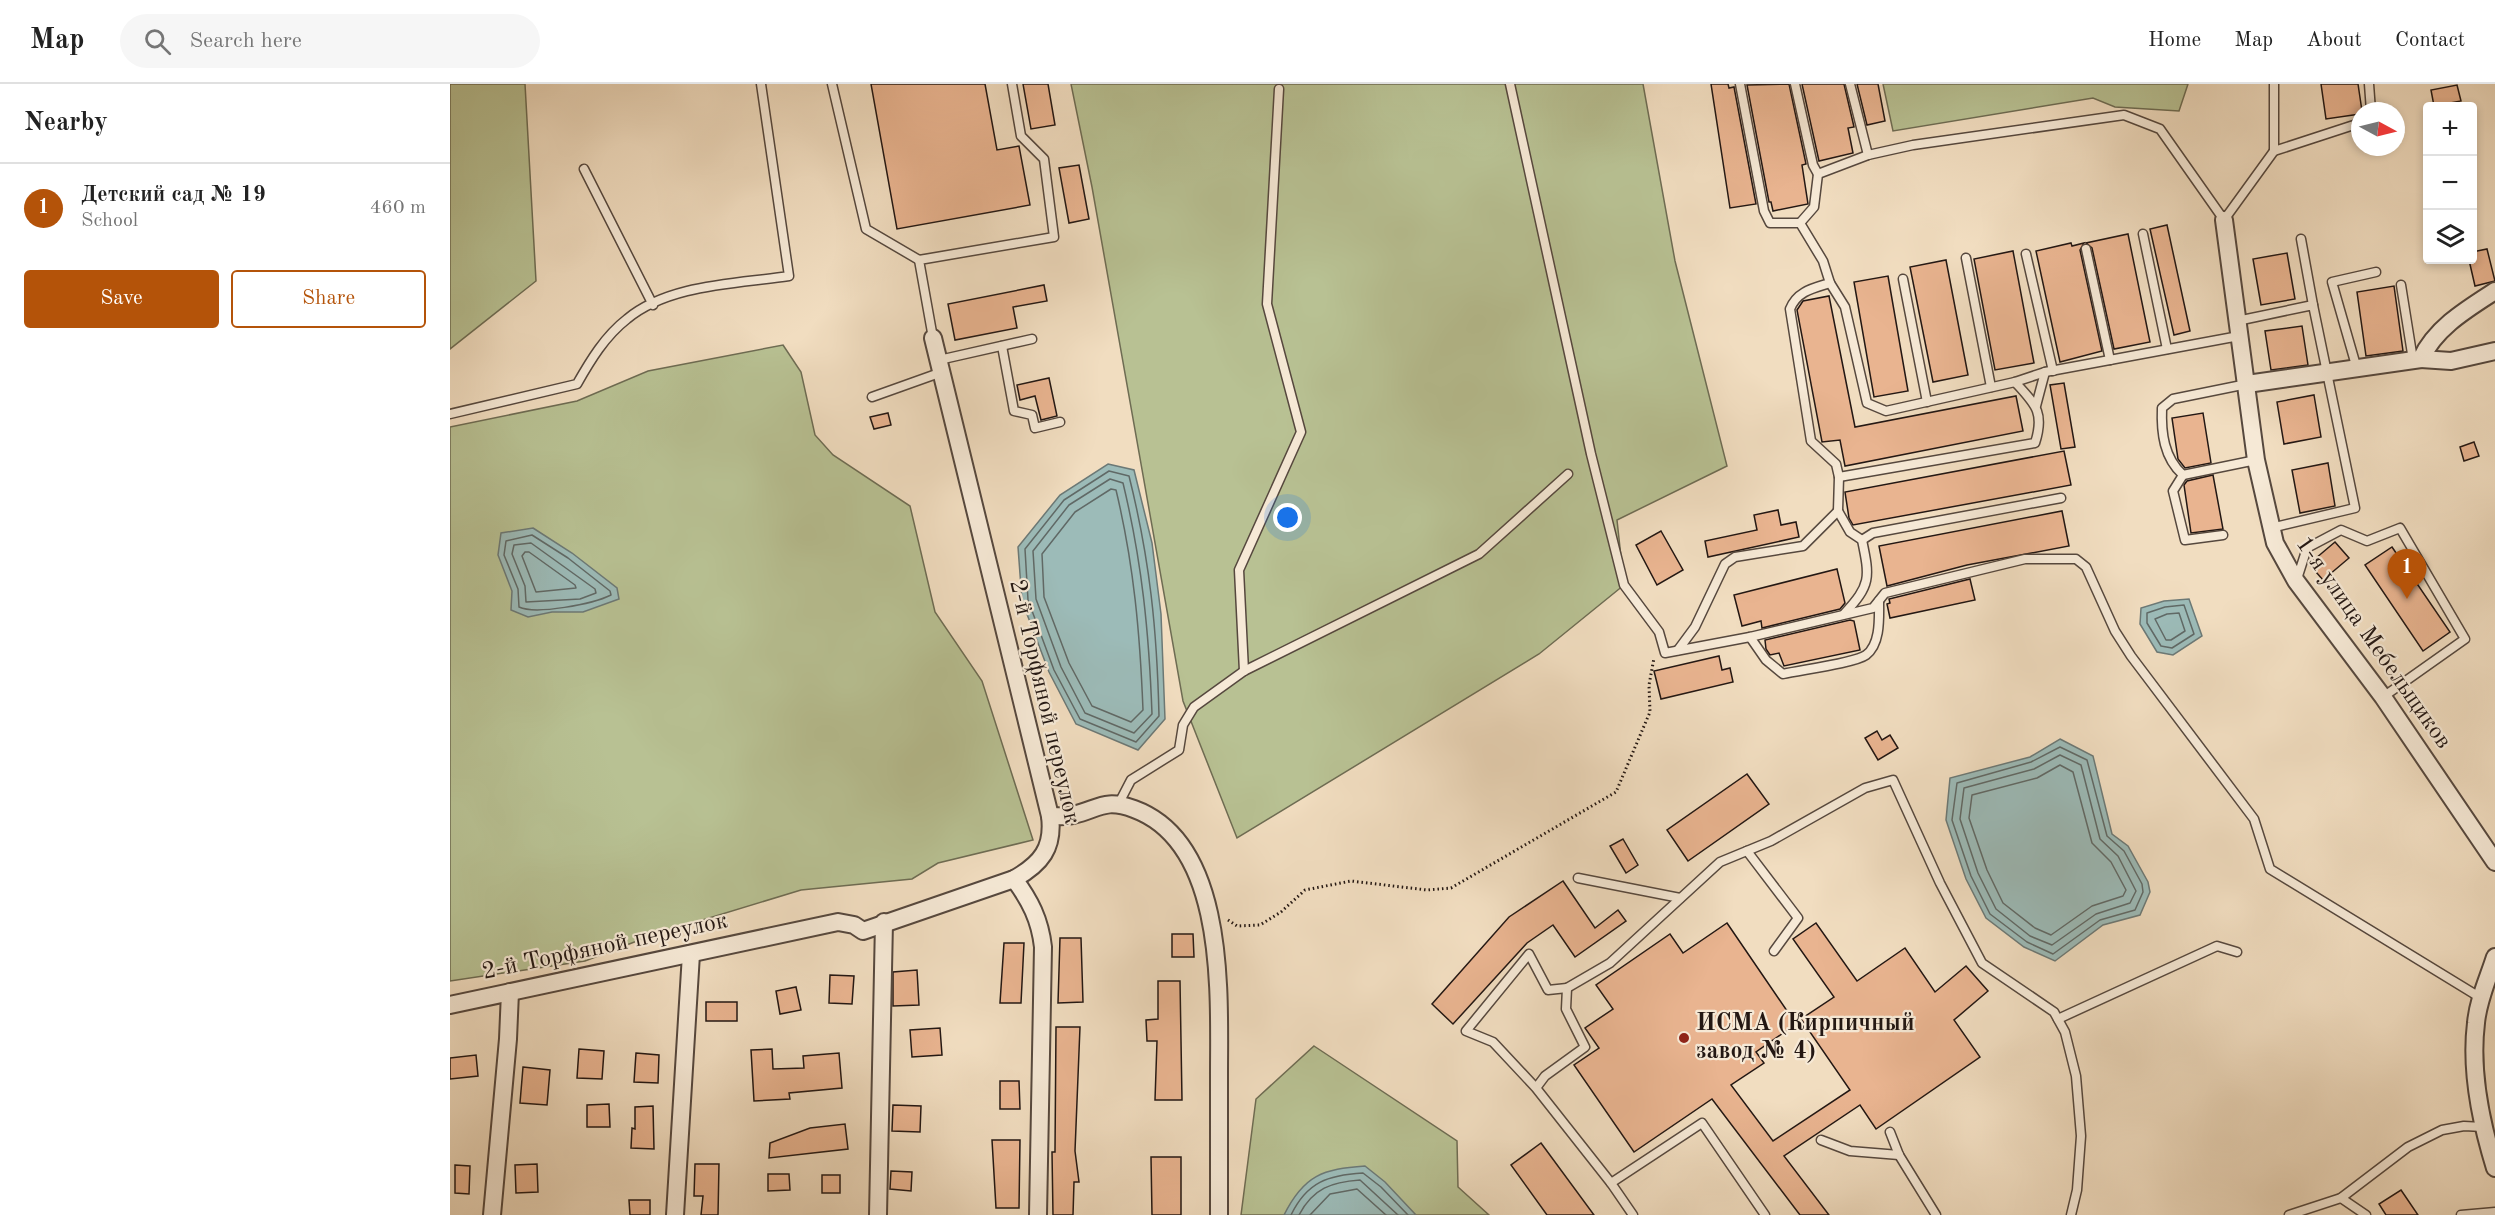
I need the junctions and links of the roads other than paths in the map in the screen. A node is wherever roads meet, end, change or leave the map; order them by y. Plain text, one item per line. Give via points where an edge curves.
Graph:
1 (761, 84) edge
2 (832, 84) edge
3 (1012, 84) edge
4 (1510, 84) edge
5 (1740, 84) edge
6 (1795, 84) edge
7 (1850, 84) edge
8 (2274, 84) edge
9 (2369, 84) edge
10 (1279, 90) dead end
11 (2370, 102) edge
12 (2351, 126) edge
13 (2274, 152) junction
14 (1868, 155) junction
15 (584, 169) dead end
16 (1818, 174) junction
17 (2224, 220) junction
18 (1800, 223) junction
19 (2143, 234) dead end
20 (2301, 239) dead end
21 (2086, 249) dead end
22 (2026, 254) dead end
23 (1966, 258) dead end
24 (919, 260) junction
25 (2376, 272) dead end
26 (1903, 279) dead end
27 (1830, 283) junction
28 (2401, 285) dead end
29 (2495, 291) edge
30 (653, 305) junction
31 (2313, 305) junction
32 (2238, 328) junction
33 (933, 338) joint
34 (1032, 339) dead end
35 (1002, 346) junction
36 (2167, 349) junction
37 (2495, 351) edge
38 (2417, 359) junction
39 (2110, 360) junction
40 (940, 366) junction
41 (2357, 369) junction
42 (2049, 371) junction
43 (2326, 374) junction
44 (2014, 382) junction
45 (2247, 384) junction
46 (1991, 387) junction
47 (872, 397) dead end
48 (1927, 402) junction
49 (2037, 406) junction
50 (450, 414) edge
51 (1060, 422) dead end
52 (2256, 460) junction
53 (1568, 474) dead end
54 (2183, 475) junction
55 (1839, 477) junction
56 (2061, 498) dead end
57 (1838, 511) junction
58 (2271, 528) junction
59 (2223, 535) dead end
60 (1862, 540) junction
61 (2296, 581) junction
62 (1879, 601) junction
63 (1843, 615) junction
64 (1750, 637) junction
65 (1678, 650) junction
66 (1245, 671) junction
67 (2384, 697) junction
68 (1118, 805) junction
69 (1050, 816) junction
70 (1747, 851) junction
71 (2495, 862) edge
72 (1578, 878) dead end
73 (1014, 879) junction
74 (1680, 897) junction
75 (884, 922) junction
76 (1774, 951) dead end
77 (2237, 952) dead end
78 (691, 954) junction
79 (2495, 957) edge
80 (1567, 988) junction
81 (510, 992) junction
82 (2481, 998) junction
83 (450, 1005) edge
84 (2058, 1019) junction
85 (1536, 1088) junction
86 (2483, 1127) junction
87 (1890, 1132) dead end
88 (1821, 1140) dead end
89 (1899, 1155) junction
90 (2495, 1168) edge
91 (1611, 1183) junction
92 (2341, 1198) junction
93 (2495, 1212) edge
94 (492, 1215) edge
95 (675, 1215) edge
96 (878, 1215) edge
97 (1038, 1215) edge
98 (1219, 1215) edge
99 (1633, 1215) edge
100 (1765, 1215) edge
101 (1936, 1215) edge
102 (2071, 1215) edge
103 (2289, 1215) edge
104 (2366, 1215) edge
105 (2461, 1215) edge

1 - 30 lane via 789,276 677,292
2 - 24 lane via 866,229
3 - 24 lane via 1021,136 1044,159 1054,237
4 - 65 lane via 1591,454 1624,585 1659,632 1665,653
5 - 18 lane via 1764,211 1770,223
6 - 16 lane
7 - 14 lane
8 - 13 lane
9 - 11 lane
10 - 66 lane via 1267,304 1301,432 1239,570
12 - 13 lane
13 - 17 lane
14 - 16 lane
14 - 17 lane via 1912,145 2124,115 2160,129
15 - 30 lane
16 - 18 lane via 1814,207
17 - 32 street, 1-я улица Мебельщиков
18 - 27 lane via 1823,261
19 - 36 lane
20 - 31 lane
21 - 39 lane
22 - 42 lane
23 - 46 lane
24 - 33 lane
25 - 41 lane via 2332,282
26 - 48 lane
27 - 48 lane via 1845,307 1867,403 1886,411
27 - 55 lane via 1808,289 1793,300 1790,309 1811,441 1836,464
28 - 38 lane
29 - 38 street via 2458,314
30 - 50 lane via 627,318 595,353 577,384
31 - 32 lane
31 - 43 lane
32 - 36 lane
32 - 45 street, 1-я улица Мебельщиков
33 - 40 street, 2-й Торфяной переулок
34 - 35 lane
35 - 40 lane
35 - 51 lane via 1014,411 1032,415 1035,428
36 - 39 lane
37 - 38 street via 2451,361
38 - 41 street
39 - 42 lane
40 - 47 lane
40 - 69 street, 2-й Торфяной переулок
41 - 43 street
42 - 44 lane
42 - 49 lane
43 - 45 street
43 - 58 lane via 2355,508
44 - 46 lane
44 - 49 lane
45 - 52 street, 1-я улица Мебельщиков
45 - 54 lane via 2173,399 2162,408 2161,429 2171,464
46 - 48 lane
49 - 55 lane via 2041,425 2035,443
52 - 54 lane
52 - 58 street, 1-я улица Мебельщиков
53 - 66 lane via 1479,554
54 - 59 lane via 2173,491 2185,540
55 - 57 lane
56 - 60 lane via 1873,533
57 - 60 lane via 1850,532
57 - 65 lane via 1803,546 1736,558 1725,564 1695,627
58 - 61 street, 1-я улица Мебельщиков
60 - 63 lane via 1869,573 1866,586
61 - 67 street, 1-я улица Мебельщиков
61 - 67 lane via 2307,548 2341,530 2367,541 2400,528 2465,639
62 - 63 lane via 1873,608
62 - 64 lane via 1875,642 1866,655 1783,674 1766,660
62 - 82 lane via 1885,593 2025,559 2076,559 2086,567 2120,639 2254,819 2270,869
63 - 64 lane
64 - 65 lane
66 - 68 lane via 1194,707 1183,725 1179,750 1131,780
67 - 71 street, 1-я улица Мебельщиков
68 - 69 street via 1099,804 1073,815
68 - 98 street via 1147,816 1190,857 1213,930 1219,1001
69 - 73 street, 2-й Торфяной переулок via 1050,842 1045,854 1030,870
70 - 74 lane via 1720,862
70 - 76 lane via 1798,918
70 - 84 lane via 1865,788 1893,780 1940,884 1982,963 2054,1012
72 - 74 lane
73 - 75 street, 2-й Торфяной переулок
73 - 97 street via 1032,906 1043,947
74 - 80 lane via 1610,963
75 - 78 street, 2-й Торфяной переулок via 863,930 838,922
75 - 96 street
77 - 84 lane via 2217,946
78 - 81 street, 2-й Торфяной переулок
78 - 95 street
79 - 82 street
80 - 85 lane via 1566,1009 1585,1047 1545,1076
80 - 85 lane via 1548,990 1529,954 1466,1031 1493,1042
81 - 83 street, 2-й Торфяной переулок
81 - 94 street
82 - 86 street via 2474,1043
84 - 102 lane via 2076,1076 2081,1137
85 - 91 lane
86 - 90 street
86 - 92 lane via 2442,1130 2408,1147
87 - 89 lane
88 - 89 lane via 1850,1151
89 - 101 lane
91 - 99 lane
91 - 100 lane via 1702,1123
92 - 103 lane
92 - 104 lane
93 - 105 lane

